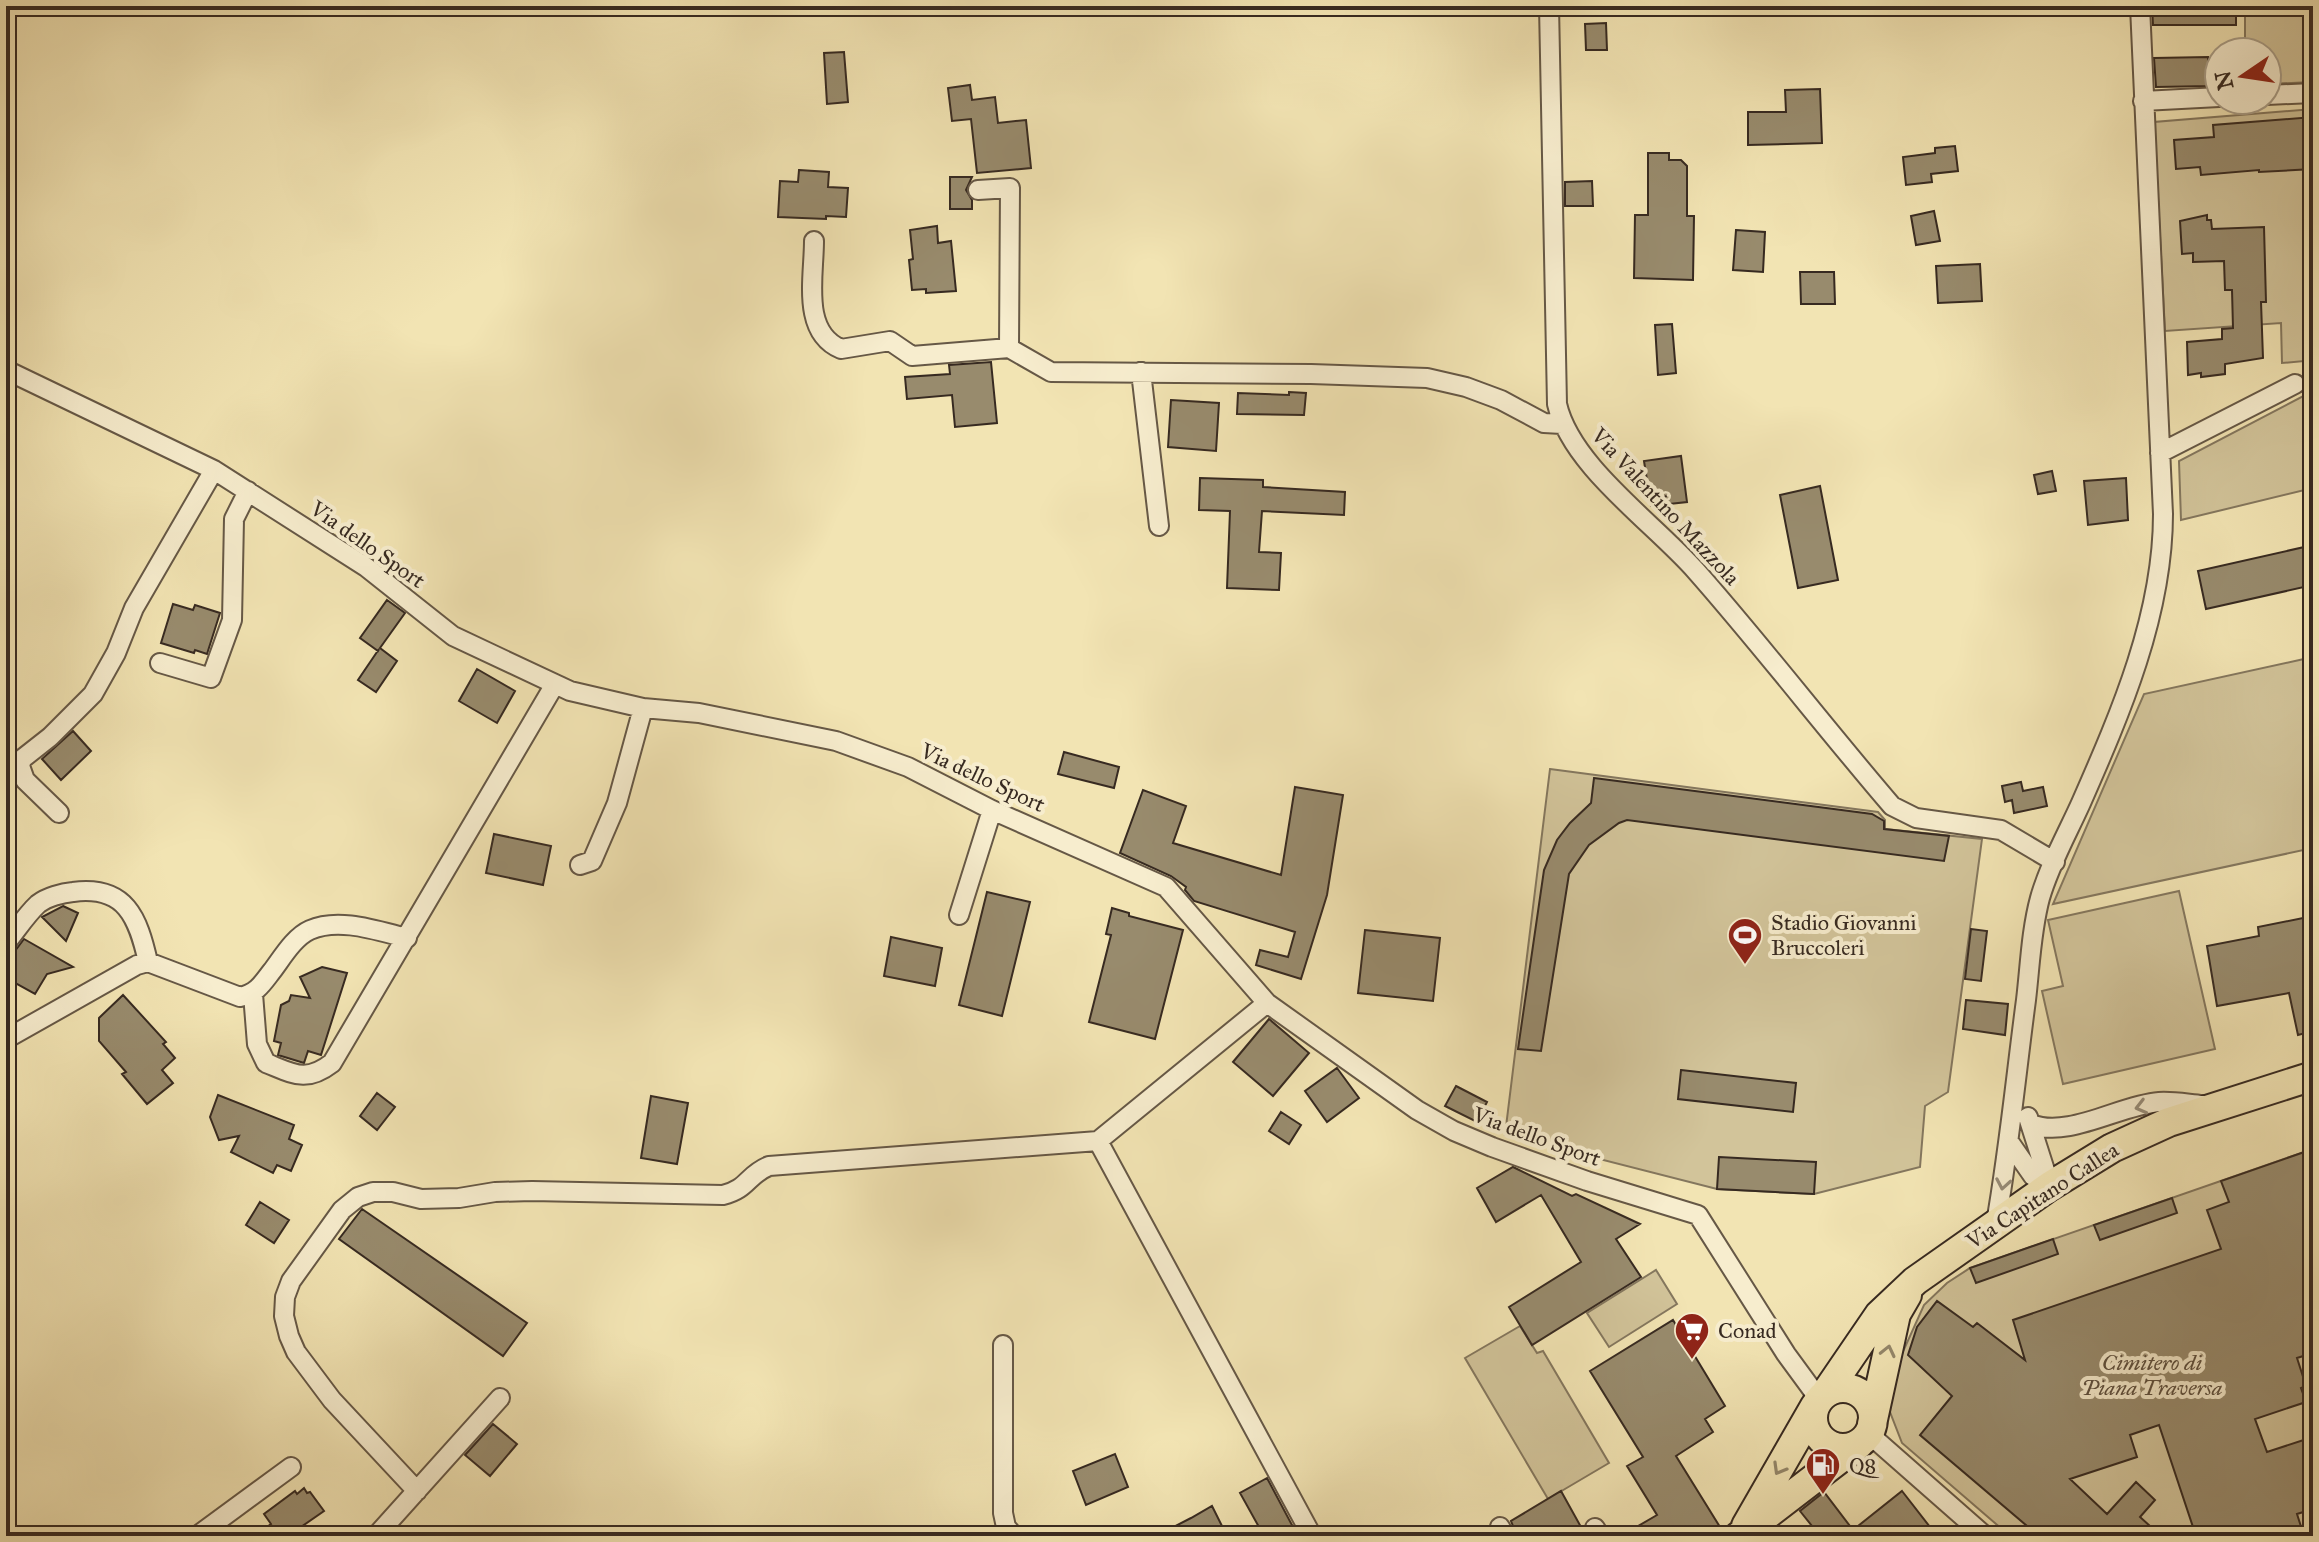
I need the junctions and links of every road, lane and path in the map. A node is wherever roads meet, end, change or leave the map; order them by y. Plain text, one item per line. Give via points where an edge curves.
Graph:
1 (1549, 6) edge
2 (2140, 6) edge
3 (2313, 93) edge
4 (2283, 94) edge
5 (2203, 98) edge
6 (2143, 101) junction
7 (978, 190) dead end
8 (814, 241) dead end
9 (1009, 348) junction
10 (6, 370) edge
11 (1141, 372) junction
12 (2295, 384) dead end
13 (1562, 424) junction
14 (2160, 453) junction
15 (214, 470) junction
16 (248, 491) junction
17 (1159, 526) dead end
18 (160, 663) dead end
19 (555, 684) junction
20 (643, 708) junction
21 (992, 810) junction
22 (59, 813) dead end
23 (2055, 862) junction
24 (580, 865) dead end
25 (959, 915) dead end
26 (407, 938) junction
27 (6, 943) edge
28 (148, 962) junction
29 (253, 994) junction
30 (1267, 1003) junction
31 (6, 1039) edge
32 (2313, 1076) edge
33 (2014, 1089) junction
34 (2218, 1107) junction
35 (2031, 1124) junction
36 (1098, 1141) junction
37 (2010, 1143) junction
38 (2050, 1186) junction
39 (1996, 1223) junction
40 (1915, 1281) junction
41 (1003, 1345) dead end
42 (500, 1398) dead end
43 (1821, 1398) junction
44 (1868, 1433) junction
45 (291, 1467) dead end
46 (417, 1491) junction
47 (197, 1536) edge
48 (376, 1536) edge
49 (1014, 1536) edge
50 (1312, 1536) edge
51 (1740, 1536) edge
52 (1985, 1536) edge

1 - 13 street, Via Valentino Mazzola via 1557,404
2 - 6 street
3 - 4 street
5 - 6 street
6 - 14 street
7 - 9 street via 1010,188
8 - 9 street via 813,317 832,345 841,349 890,341 912,356
9 - 11 street via 1051,372
10 - 15 street, Via dello Sport
11 - 13 street via 1427,378 1501,400 1544,423
11 - 17 street
12 - 14 street
13 - 23 street, Via Valentino Mazzola via 1584,457 1695,569 1892,806 1916,818 2001,830
14 - 23 street via 2163,535 2146,631
15 - 16 street, Via dello Sport
15 - 22 street via 134,608 93,694 22,759 25,780
16 - 18 street via 234,519 232,620 211,678
16 - 19 street, Via dello Sport via 366,567 453,636
19 - 20 street, Via dello Sport
19 - 26 street
20 - 21 street, Via dello Sport via 699,713 836,741 908,767
20 - 24 street via 617,803 592,861
21 - 25 street
21 - 30 street, Via dello Sport via 1166,887
23 - 33 street via 2037,912
26 - 29 street via 333,925 309,930
26 - 29 street via 332,1063 319,1073 301,1076 266,1063 257,1044
27 - 28 street via 51,897 85,890 108,892 126,906 141,930
28 - 29 street via 240,997
28 - 31 street
30 - 36 street
30 - 43 street, Via dello Sport via 1454,1131 1698,1215 1786,1354
32 - 34 main road, Via Capitano Callea
33 - 35 street
33 - 37 street
34 -> 35 street via 2158,1102 2064,1126 2044,1129
34 - 38 main road, Via Capitano Callea via 2112,1148
35 - 38 street
36 - 46 street via 769,1166 758,1170 738,1192 723,1195 532,1191 459,1198 421,1199 393,1192 358,1197 342,1210 291,1281 284,1316 296,1352 323,1388
36 - 50 street
37 - 38 street via 2033,1176
37 -> 39 street
38 - 39 main road, Via Capitano Callea
39 - 40 main road, Via Capitano Callea
40 - 43 main road, Via Capitano Callea via 1879,1315
44 -> 40 main road via 1896,1314
41 - 49 street via 1003,1513
42 - 46 street
43 - 44 main road via 1842,1388 1859,1393 1870,1407
43 - 44 main road via 1813,1420 1820,1438 1846,1448
43 -> 51 main road, Via Capitano Callea
44 - 51 main road
44 - 52 street
45 - 47 street
46 - 48 street

